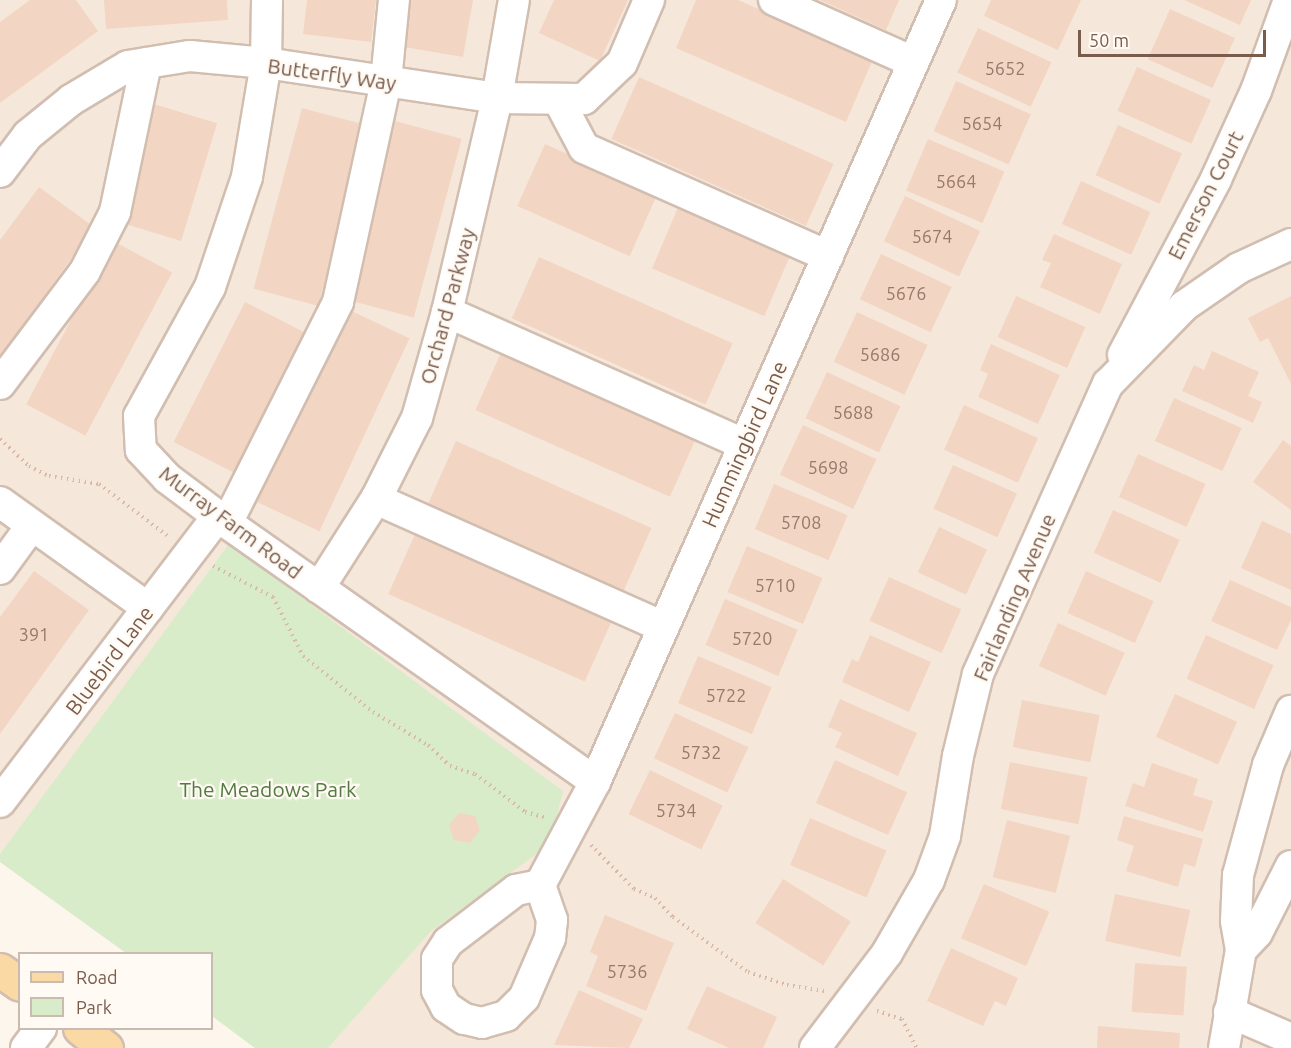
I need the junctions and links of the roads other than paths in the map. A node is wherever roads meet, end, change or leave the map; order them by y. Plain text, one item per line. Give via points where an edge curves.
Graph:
1 (267, 0) edge
2 (394, 0) edge
3 (514, 0) edge
4 (649, 0) edge
5 (774, 0) edge
6 (941, 0) edge
7 (1289, 0) edge
8 (913, 62) junction
9 (146, 63) junction
10 (266, 63) junction
11 (386, 81) junction
12 (497, 98) junction
13 (559, 101) junction
14 (0, 172) edge
15 (1291, 244) edge
16 (828, 256) junction
17 (447, 312) junction
18 (0, 384) edge
19 (1108, 384) junction
20 (744, 444) junction
21 (376, 500) junction
22 (0, 502) edge
23 (222, 520) junction
24 (32, 525) junction
25 (0, 570) edge
26 (319, 588) junction
27 (148, 608) junction
28 (663, 627) junction
29 (1291, 711) edge
30 (595, 782) junction
31 (0, 802) edge
32 (1291, 866) edge
33 (540, 885) junction
34 (1241, 950) junction
35 (0, 970) edge
36 (18, 983) edge
37 (1229, 1012) junction
38 (39, 1030) edge
39 (81, 1030) edge
40 (1291, 1039) edge
41 (26, 1048) edge
42 (106, 1048) edge
43 (815, 1048) edge
44 (1224, 1048) edge

1 - 10 street, Murray Farm Road
2 - 11 street, Bluebird Lane
3 - 12 street, Orchard Parkway
4 - 13 street, Butterfly Way via 622,63 584,99
5 - 8 street
6 - 8 street, Hummingbird Lane
7 - 19 street, Emerson Court via 1256,91 1216,179
8 - 16 street, Hummingbird Lane
9 - 10 street, Butterfly Way via 190,56
9 - 14 street, Butterfly Way via 128,66 71,100 28,135
9 - 18 street via 111,220 85,271
10 - 11 street, Butterfly Way
10 - 23 street, Murray Farm Road via 247,177 210,287 139,416 141,450 167,478
11 - 12 street, Butterfly Way
11 - 23 street, Bluebird Lane via 339,302
12 - 13 street, Butterfly Way
12 - 17 street, Orchard Parkway
13 - 16 street via 584,148
15 - 19 street, Fairlanding Avenue via 1239,268 1184,306
16 - 20 street, Hummingbird Lane
17 - 20 street
17 - 21 street, Orchard Parkway via 417,418
19 - 43 street, Fairlanding Avenue via 978,674 958,756 945,836 929,880 887,953
20 - 28 street, Hummingbird Lane
21 - 26 street, Orchard Parkway
21 - 28 street
22 - 24 street
23 - 26 street, Murray Farm Road
23 - 27 street, Bluebird Lane via 190,553
24 - 25 street
24 - 27 street
26 - 30 street, Murray Farm Road
27 - 31 street, Bluebird Lane
28 - 30 street, Hummingbird Lane
29 - 34 street via 1268,765 1238,875 1236,921
30 - 33 street, Hummingbird Lane
32 - 34 street via 1257,933
33 - 33 street via 516,890 448,942 437,959 437,990 446,1007 464,1019 482,1023 506,1016 524,998 550,938 552,920
34 - 37 street
35 - 36 main road
37 - 40 street
37 - 44 street
38 - 41 street
39 - 42 main road

